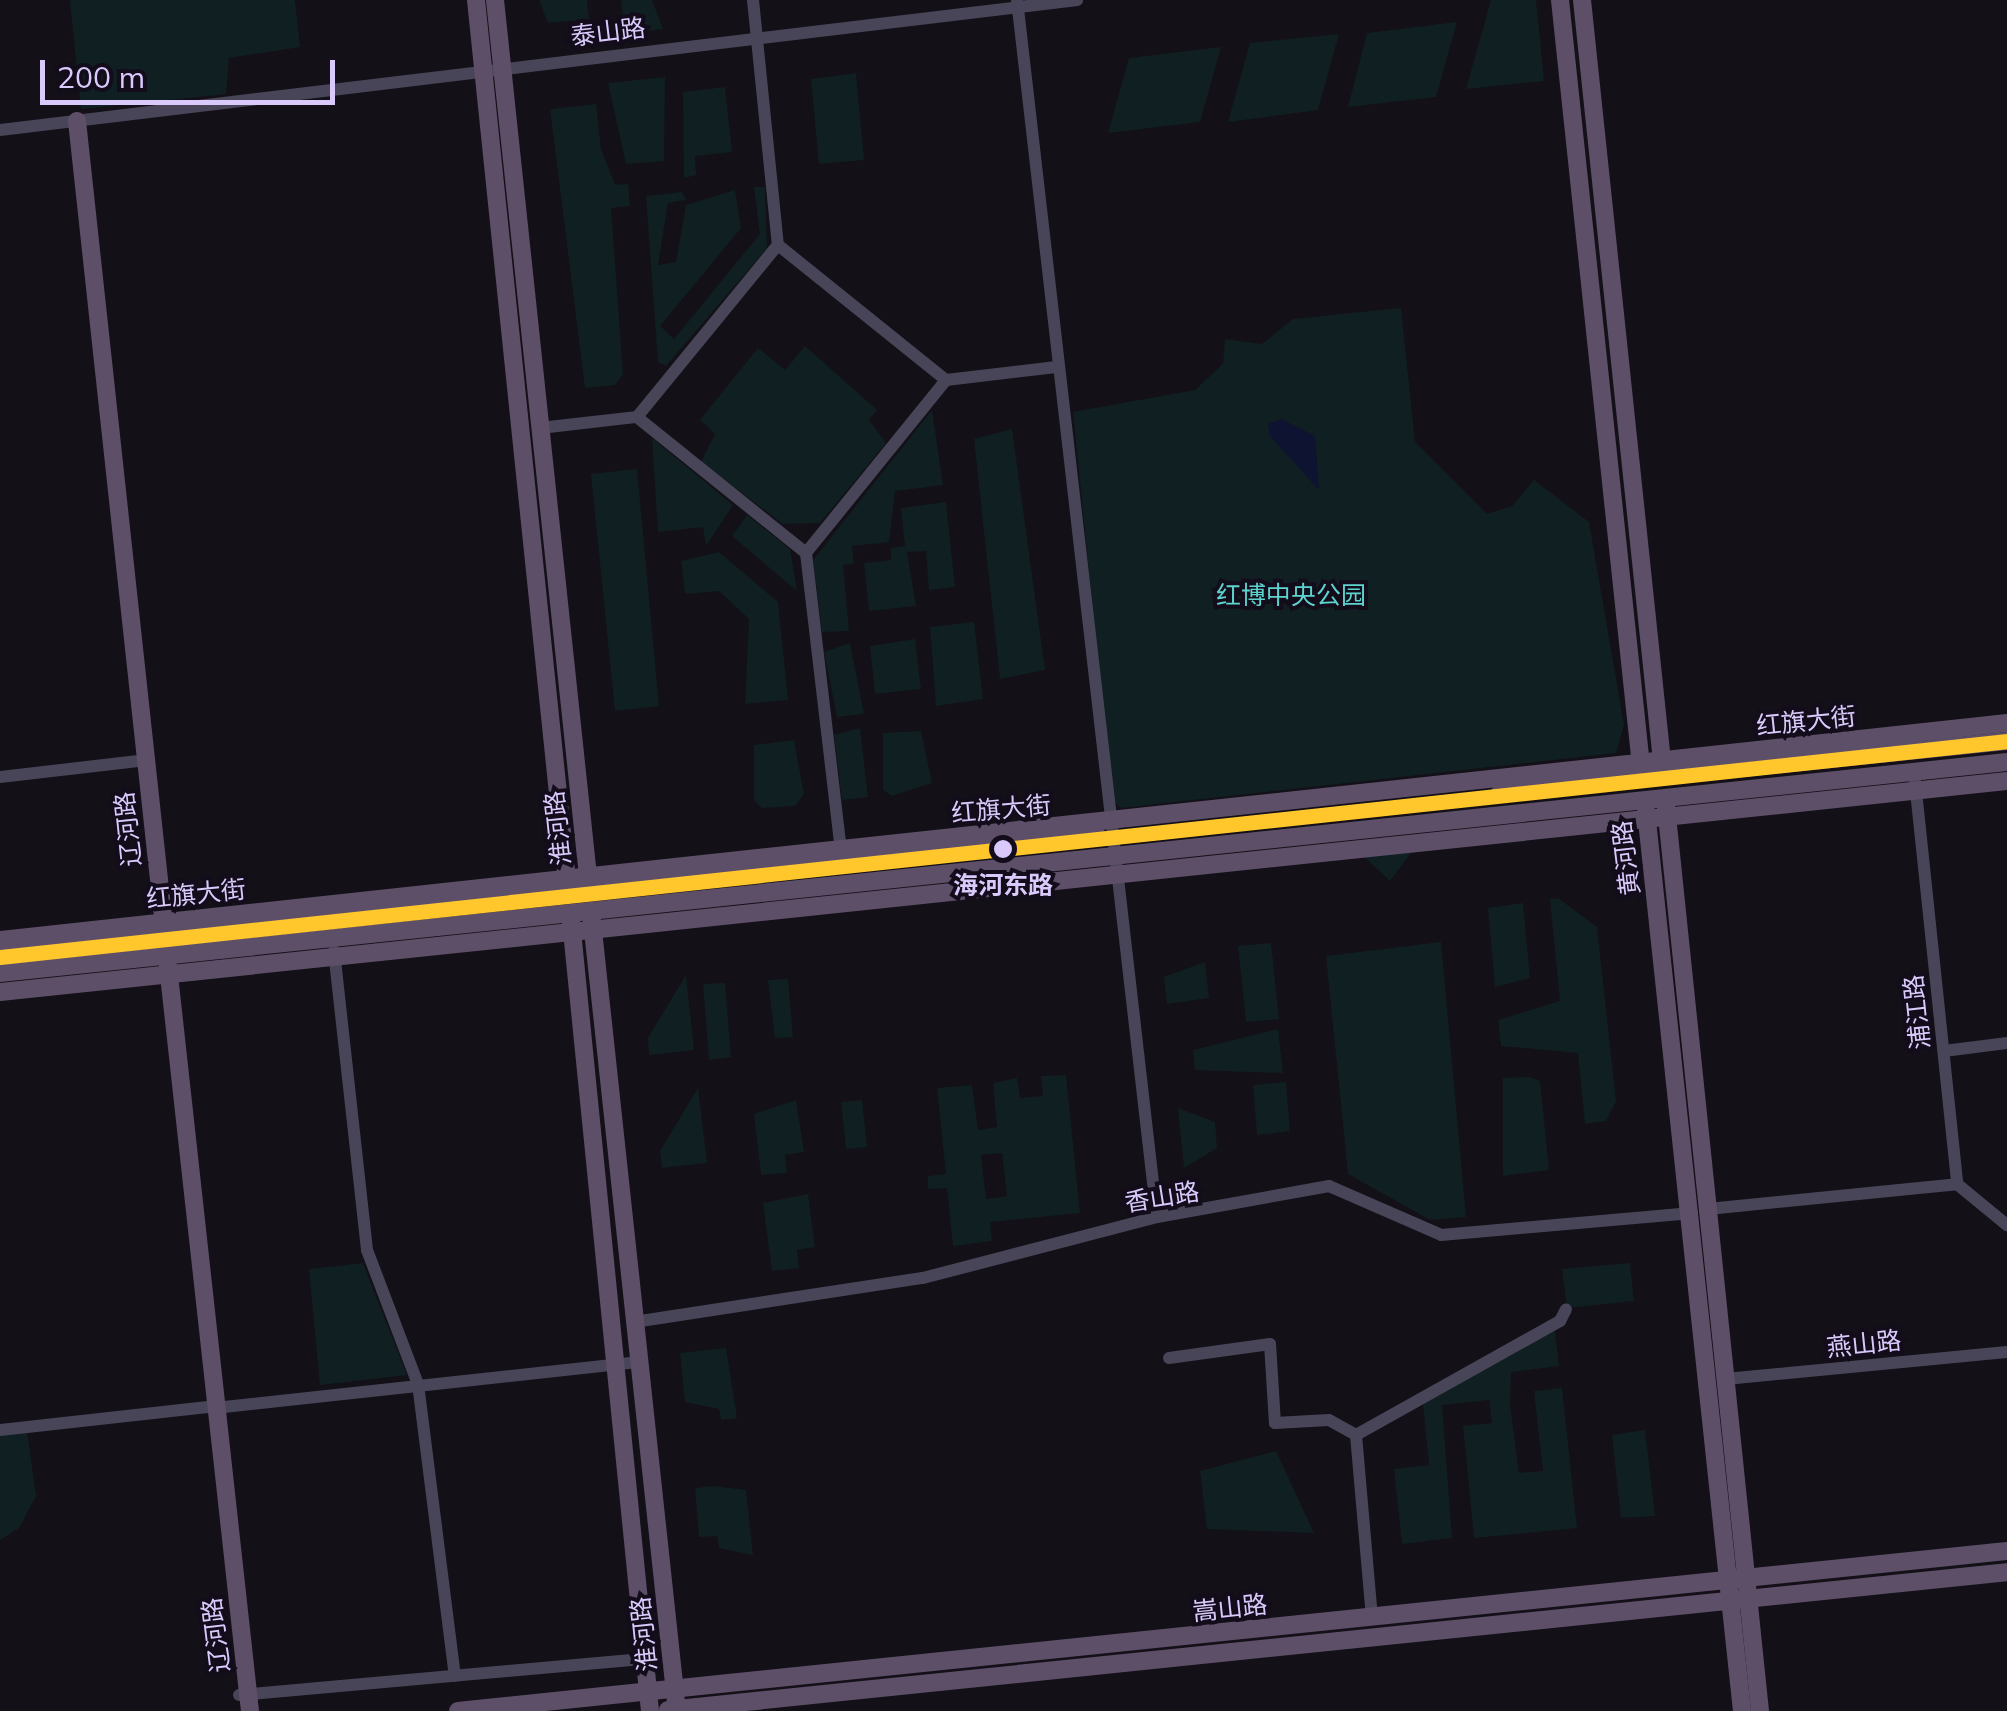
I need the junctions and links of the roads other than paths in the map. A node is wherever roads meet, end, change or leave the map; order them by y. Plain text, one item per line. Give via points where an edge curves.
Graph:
1 (476, 0) edge
2 (495, 0) edge
3 (753, 0) edge
4 (1078, 0) edge
5 (1560, 0) edge
6 (1582, 0) edge
7 (1017, 3) edge
8 (757, 38) junction
9 (493, 71) junction
10 (72, 121) junction
11 (0, 130) edge
12 (778, 245) junction
13 (1056, 367) junction
14 (946, 380) junction
15 (637, 417) junction
16 (540, 428) junction
17 (806, 553) junction
18 (2007, 724) edge
19 (2007, 741) edge
20 (138, 761) junction
21 (2007, 762) edge
22 (1663, 769) junction
23 (1642, 771) junction
24 (1914, 772) junction
25 (0, 777) edge
26 (2007, 781) edge
27 (1916, 792) junction
28 (1666, 797) junction
29 (1644, 799) junction
30 (1668, 816) junction
31 (1647, 819) junction
32 (1108, 837) junction
33 (842, 857) junction
34 (1113, 876) junction
35 (590, 902) junction
36 (569, 905) junction
37 (0, 940) edge
38 (163, 948) junction
39 (334, 948) junction
40 (0, 956) edge
41 (0, 973) edge
42 (0, 992) edge
43 (2007, 1043) edge
44 (1944, 1050) junction
45 (1957, 1184) junction
46 (1700, 1211) junction
47 (1157, 1217) junction
48 (2007, 1225) edge
49 (1566, 1310) dead end
50 (634, 1322) junction
51 (2007, 1352) edge
52 (1169, 1358) dead end
53 (628, 1363) junction
54 (1726, 1380) junction
55 (418, 1384) junction
56 (212, 1407) junction
57 (0, 1430) edge
58 (1356, 1435) junction
59 (2007, 1551) edge
60 (2007, 1572) edge
61 (1737, 1579) junction
62 (1739, 1599) junction
63 (1372, 1618) junction
64 (645, 1660) junction
65 (455, 1676) junction
66 (675, 1690) junction
67 (649, 1701) edge
68 (244, 1703) edge
69 (672, 1710) edge
70 (458, 1711) edge
71 (1742, 1711) edge
72 (1760, 1711) edge

1 - 9 main road, 淮河路
2 - 9 main road, 淮河路
3 - 8 street
4 - 7 street, 泰山路
5 - 23 main road, 黄河路
6 - 22 main road, 黄河路
7 - 8 street, 泰山路
7 - 13 street
8 - 9 street, 泰山路
8 - 12 street
9 - 10 street, 泰山路
9 - 16 main road, 淮河路
9 - 36 main road, 淮河路
10 - 11 street, 泰山路
10 - 20 main road, 辽河路
10 - 38 main road, 辽河路
12 - 14 street
12 - 15 street
13 - 14 street
13 - 32 street
14 - 17 street
15 - 16 street
15 - 17 street
16 - 35 main road, 淮河路
17 - 33 street
18 - 22 main road, 红旗大街
19 - 22 main road, 红旗大街
20 - 25 street
20 - 38 main road, 辽河路
21 - 24 main road, 红旗大街
22 - 23 main road, 红旗大街
22 - 28 main road, 黄河路
23 - 29 main road, 黄河路
23 - 32 main road, 红旗大街
24 - 27 street, 浦江路
24 - 28 main road, 红旗大街
26 - 27 main road, 红旗大街
27 - 30 main road, 红旗大街
27 - 44 street, 浦江路
28 - 29 main road, 红旗大街
28 - 30 main road, 黄河路
29 - 31 main road, 黄河路
29 - 32 main road, 红旗大街
30 - 31 main road, 红旗大街
30 - 46 main road, 黄河路
31 - 34 main road, 红旗大街
31 - 46 main road, 黄河路
32 - 33 main road, 红旗大街
32 - 34 street
32 - 35 main road, 红旗大街
33 - 35 main road, 红旗大街
34 - 35 main road, 红旗大街
34 - 47 street
35 - 36 main road, 红旗大街
35 - 36 main road, 红旗大街
35 - 50 main road, 淮河路
36 - 38 main road, 红旗大街
36 - 39 main road, 红旗大街
36 - 53 main road, 淮河路
37 - 38 main road, 红旗大街
38 - 39 main road, 红旗大街
38 - 40 main road, 红旗大街
38 - 41 main road, 红旗大街
38 - 42 main road, 红旗大街
38 - 56 main road, 辽河路
39 - 55 street via 367,1250
43 - 44 street
44 - 45 street, 浦江路
45 - 46 street, 香山路
45 - 48 street
46 - 47 street, 香山路 via 1442,1235 1329,1186
46 - 54 main road, 黄河路
46 - 61 main road, 黄河路
47 - 50 street, 香山路 via 923,1278
49 - 58 street via 1560,1321
50 - 53 main road, 淮河路
51 - 54 street, 燕山路
52 - 58 street via 1270,1344 1275,1423 1329,1420
53 - 55 street
53 - 64 main road, 淮河路
53 - 66 main road, 淮河路
54 - 61 main road, 黄河路
55 - 56 street
55 - 65 street
56 - 57 street
56 - 68 main road, 辽河路
58 - 63 street
59 - 61 main road, 嵩山路
60 - 62 main road, 嵩山路
61 - 62 main road, 黄河路
61 - 63 main road, 嵩山路
62 - 69 main road, 嵩山路
62 - 71 main road, 黄河路
62 - 72 main road, 黄河路
63 - 66 main road, 嵩山路
64 - 65 street
64 - 67 main road, 淮河路
65 - 68 street
66 - 67 main road, 嵩山路
66 - 69 main road, 淮河路
67 - 70 main road, 嵩山路

